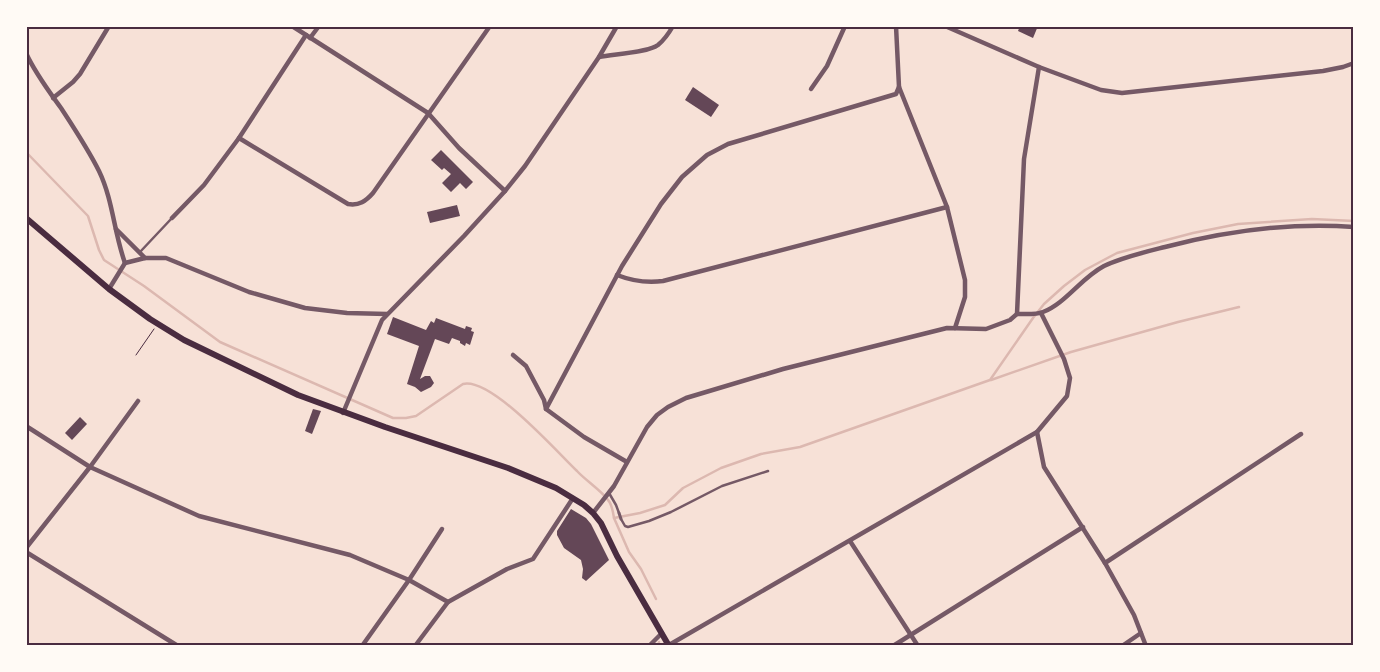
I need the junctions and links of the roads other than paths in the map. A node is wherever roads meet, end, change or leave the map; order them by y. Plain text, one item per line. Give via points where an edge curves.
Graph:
1 (109, 26) edge
2 (292, 26) edge
3 (318, 26) edge
4 (490, 26) edge
5 (618, 26) edge
6 (673, 26) edge
7 (845, 26) edge
8 (896, 26) edge
9 (945, 26) edge
10 (308, 36) junction
11 (26, 53) edge
12 (598, 57) junction
13 (1354, 63) edge
14 (26, 67) edge
15 (1040, 67) junction
16 (34, 72) junction
17 (899, 87) junction
18 (811, 89) dead end
19 (53, 98) junction
20 (428, 113) junction
21 (239, 138) junction
22 (505, 191) junction
23 (947, 207) junction
24 (26, 218) edge
25 (172, 218) joint
26 (1354, 227) edge
27 (116, 228) junction
28 (139, 252) junction
29 (146, 258) junction
30 (124, 265) junction
31 (617, 275) junction
32 (109, 289) junction
33 (1041, 313) junction
34 (387, 314) junction
35 (1017, 314) junction
36 (955, 328) junction
37 (513, 355) dead end
38 (138, 401) dead end
39 (546, 409) junction
40 (343, 413) junction
41 (26, 426) edge
42 (1037, 432) junction
43 (1300, 434) dead end
44 (626, 462) junction
45 (90, 467) junction
46 (768, 472) dead end
47 (609, 493) junction
48 (573, 498) junction
49 (593, 513) junction
50 (619, 513) joint
51 (621, 519) joint
52 (1083, 527) junction
53 (442, 529) dead end
54 (850, 541) junction
55 (26, 550) edge
56 (1105, 563) junction
57 (409, 580) junction
58 (448, 602) junction
59 (662, 633) junction
60 (1141, 633) junction
61 (911, 634) junction
62 (669, 645) edge
63 (178, 646) edge
64 (362, 646) edge
65 (415, 646) edge
66 (649, 646) edge
67 (893, 646) edge
68 (918, 646) edge
69 (1122, 646) edge
70 (1146, 646) edge

1 - 19 street via 80,74
2 - 10 street
3 - 10 street
4 - 20 street
5 - 12 street
6 - 12 street via 662,41 649,49
7 - 18 street
8 - 17 street
9 - 15 street
10 - 20 street
10 - 21 street
11 - 16 street
12 - 22 street
13 - 15 street via 1323,71 1122,93 1101,90
14 - 16 street
15 - 35 street via 1025,141
16 - 19 street
17 - 23 street
17 - 31 street via 896,94 728,144 707,155 682,177 661,204
19 - 27 street via 99,170
20 - 21 street via 368,199 354,205
20 - 22 street via 459,148
21 - 25 street via 204,185
22 - 34 street
23 - 31 street via 663,281 638,281
23 - 36 street via 966,289
24 - 32 main road
25 - 28 lane
26 - 33 street via 1302,225 1260,228 1200,238 1121,259 1104,266
27 - 28 street
27 - 30 street
28 - 29 street
29 - 30 street
29 - 34 street via 177,262 211,278 305,308
30 - 32 street
31 - 39 street
32 - 40 main road via 150,320 184,340 272,384
33 - 35 street
33 - 42 street via 1070,378 1067,396
34 - 40 street
35 - 36 street via 986,329
36 - 44 street via 783,369 686,398 657,415
37 - 39 street via 526,366
38 - 45 street
39 - 44 street
40 - 48 main road via 508,468 540,480
41 - 45 street
42 - 52 street via 1044,467
42 - 54 street
43 - 56 street
44 - 47 street
45 - 55 street
45 - 57 street via 199,516 350,555
46 - 51 lane via 722,486 649,521 628,527
47 - 49 street
47 - 50 lane
48 - 49 main road
48 - 58 street via 533,559
49 - 59 main road
50 - 51 street
52 - 56 street
52 - 61 street
53 - 57 street
54 - 61 street
54 - 62 street
55 - 63 street
56 - 60 street
57 - 58 street
57 - 64 street
58 - 65 street
59 - 62 main road
59 - 66 street
60 - 69 street
60 - 70 street
61 - 67 street
61 - 68 street

